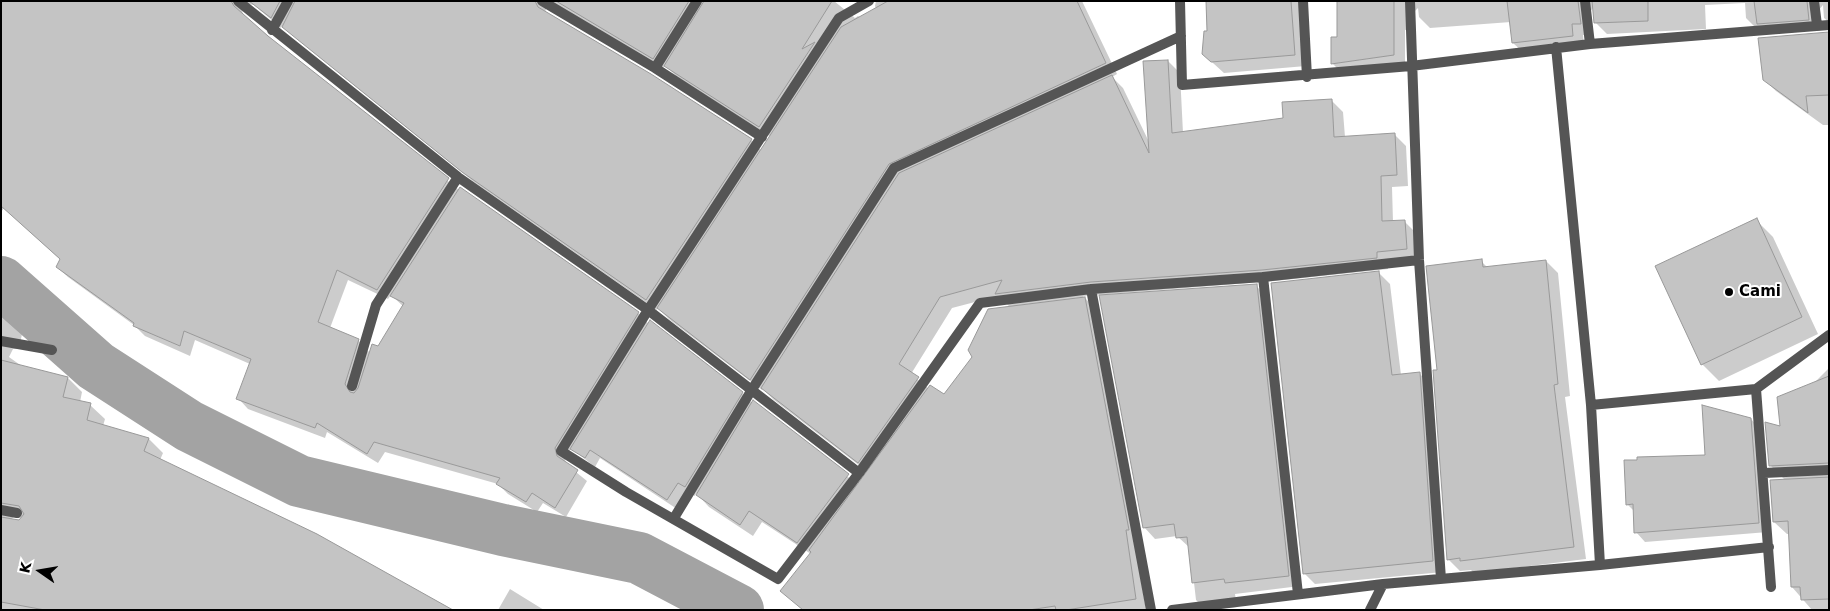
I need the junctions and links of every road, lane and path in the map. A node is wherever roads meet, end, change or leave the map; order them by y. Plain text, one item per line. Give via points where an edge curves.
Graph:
1 (238, 1) edge
2 (288, 1) edge
3 (542, 1) edge
4 (697, 1) edge
5 (869, 1) edge
6 (1180, 1) edge
7 (1303, 1) edge
8 (1410, 1) edge
9 (1585, 1) edge
10 (1814, 1) edge
11 (1829, 25) edge
12 (1817, 26) junction
13 (272, 30) junction
14 (1181, 36) junction
15 (1590, 44) junction
16 (1556, 47) junction
17 (1411, 66) junction
18 (655, 68) junction
19 (1307, 77) junction
20 (762, 137) junction
21 (458, 177) junction
22 (1419, 260) junction
23 (1263, 277) junction
24 (1091, 289) junction
25 (648, 310) junction
26 (1829, 335) edge
27 (1, 341) edge
28 (52, 350) dead end
29 (352, 386) dead end
30 (1756, 390) junction
31 (751, 391) junction
32 (1591, 404) junction
33 (1829, 470) edge
34 (860, 473) junction
35 (1764, 473) junction
36 (1, 510) edge
37 (18, 513) dead end
38 (674, 518) junction
39 (1769, 547) junction
40 (1600, 565) junction
41 (1441, 580) junction
42 (1383, 584) junction
43 (1771, 587) dead end
44 (1298, 594) junction
45 (1151, 610) edge
46 (1172, 610) edge
47 (1370, 610) edge

1 - 13 street
2 - 13 street
3 - 18 street
4 - 18 street
5 - 20 street via 839,18
6 - 14 street
7 - 19 street
8 - 17 street
9 - 15 street
10 - 12 street
11 - 12 street
12 - 15 street
13 - 21 street
14 - 19 street via 1182,85
14 - 31 street via 894,168
15 - 16 street
16 - 17 street
16 - 32 street
17 - 19 street
17 - 22 street
18 - 20 street
20 - 25 street
21 - 25 street
21 - 29 street via 376,305
22 - 23 street
22 - 41 street
23 - 24 street
23 - 44 street
24 - 34 street via 980,303
24 - 45 street
25 - 31 street
25 - 38 street via 561,451
26 - 30 street
27 - 28 street
30 - 32 street
30 - 35 street
31 - 34 street
31 - 38 street
32 - 40 street
33 - 35 street
34 - 38 street via 778,579
35 - 39 street
36 - 37 street
39 - 40 street
39 - 43 street
40 - 41 street
41 - 42 street
42 - 44 street
42 - 47 street
44 - 46 street

